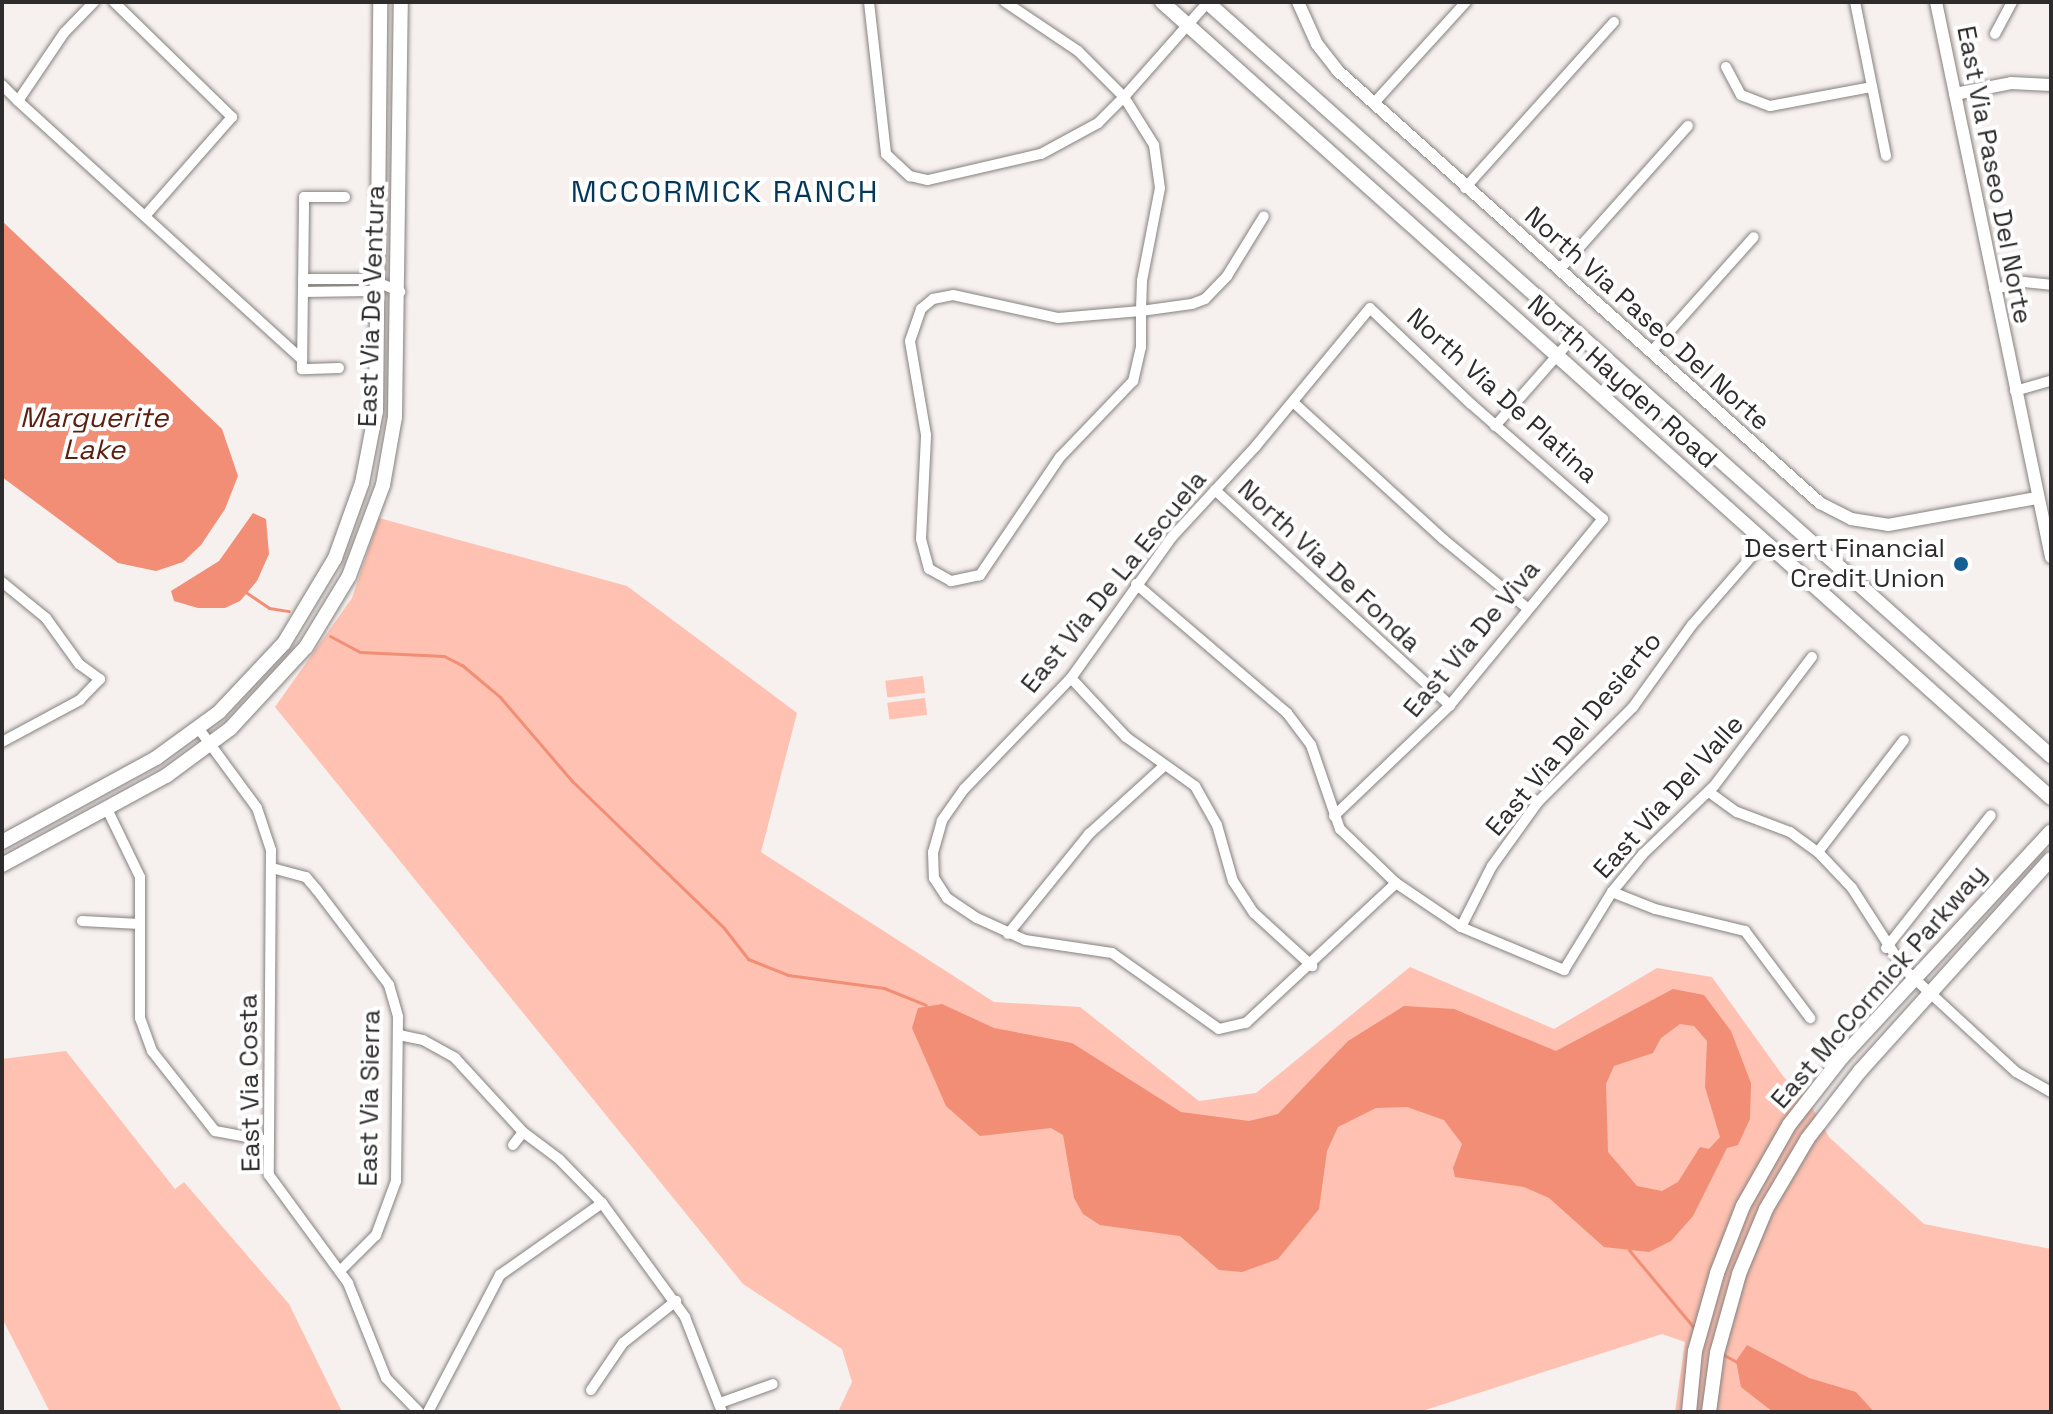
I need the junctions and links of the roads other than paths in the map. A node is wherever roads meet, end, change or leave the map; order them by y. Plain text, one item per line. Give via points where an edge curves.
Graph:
1 (94, 2) edge
2 (114, 2) edge
3 (380, 2) edge
4 (401, 2) edge
5 (869, 2) edge
6 (1005, 2) edge
7 (1162, 2) edge
8 (1208, 2) edge
9 (1298, 2) edge
10 (1466, 2) edge
11 (1855, 2) edge
12 (1936, 2) edge
13 (2012, 2) edge
14 (1614, 22) dead end
15 (1189, 25) junction
16 (1995, 34) dead end
17 (1726, 67) dead end
18 (2, 85) edge
19 (2051, 85) edge
20 (1872, 87) junction
21 (1955, 94) junction
22 (1124, 97) junction
23 (18, 101) junction
24 (1374, 103) junction
25 (1688, 126) dead end
26 (1886, 156) dead end
27 (1465, 188) junction
28 (345, 197) dead end
29 (145, 216) junction
30 (1264, 216) dead end
31 (1754, 237) dead end
32 (1560, 269) junction
33 (303, 279) junction
34 (2051, 285) edge
35 (379, 286) junction
36 (1994, 289) junction
37 (303, 292) junction
38 (400, 292) junction
39 (1370, 308) joint
40 (1141, 311) junction
41 (1578, 332) junction
42 (1651, 352) junction
43 (1556, 356) junction
44 (302, 359) junction
45 (339, 368) dead end
46 (2051, 381) edge
47 (2015, 391) junction
48 (1293, 402) junction
49 (1495, 426) junction
50 (1215, 490) junction
51 (2037, 498) junction
52 (1603, 519) joint
53 (1765, 541) junction
54 (2051, 557) edge
55 (2, 582) edge
56 (1136, 584) junction
57 (1527, 608) junction
58 (1812, 657) dead end
59 (1071, 678) junction
60 (1450, 705) junction
61 (199, 729) junction
62 (1904, 740) dead end
63 (2, 742) edge
64 (211, 744) junction
65 (2051, 756) edge
66 (1164, 766) junction
67 (1709, 792) junction
68 (2051, 798) edge
69 (107, 809) junction
70 (1991, 815) dead end
71 (1334, 816) junction
72 (2051, 831) edge
73 (2, 842) edge
74 (1818, 852) junction
75 (2051, 859) edge
76 (2, 865) edge
77 (272, 868) junction
78 (1396, 883) junction
79 (1612, 892) junction
80 (82, 921) dead end
81 (140, 924) junction
82 (1461, 927) junction
83 (1008, 934) junction
84 (1886, 948) junction
85 (1312, 966) junction
86 (1914, 978) junction
87 (1929, 994) junction
88 (1810, 1018) dead end
89 (399, 1035) junction
90 (2051, 1092) edge
91 (523, 1132) junction
92 (269, 1141) junction
93 (513, 1145) dead end
94 (602, 1203) junction
95 (340, 1271) junction
96 (676, 1301) junction
97 (773, 1384) dead end
98 (591, 1390) dead end
99 (721, 1407) edge
100 (419, 1412) edge
101 (428, 1412) edge
102 (1689, 1412) edge
103 (1709, 1412) edge

1 - 23 street via 64,33
2 - 29 street via 232,117
3 - 35 main road, East Via De Ventura
4 - 38 main road, East Via De Ventura
5 - 22 street via 878,54 881,138 886,154 910,176 928,180 1041,154 1098,123
6 - 22 street via 1078,51
7 - 15 main road, North Hayden Road
8 - 15 street
8 - 41 main road, North Hayden Road
9 - 24 street, North Via Paseo Del Norte via 1326,58
10 - 24 street
11 - 20 street
12 - 21 street, East Via Paseo Del Norte
13 - 16 street
14 - 27 street
15 - 22 street
15 - 43 main road, North Hayden Road
17 - 20 street via 1741,95 1770,106
18 - 23 street
19 - 21 street via 2011,83
20 - 26 street
21 - 36 street, East Via Paseo Del Norte
22 - 40 street via 1148,130 1159,177
23 - 29 street
24 - 27 street, North Via Paseo Del Norte
25 - 32 street
27 - 32 street, North Via Paseo Del Norte
28 - 33 street via 304,197
29 - 44 street
30 - 40 street via 1227,276 1205,299
31 - 42 street
32 - 42 street, North Via Paseo Del Norte
33 - 35 street via 370,279
33 - 37 street
34 - 36 street via 2024,282
35 - 37 street via 370,291
35 - 38 street
35 - 61 main road, East Via De Ventura via 376,411 347,528 315,596 284,643
36 - 47 street, East Via Paseo Del Norte
37 - 44 street
38 - 64 main road, East Via De Ventura via 392,444 362,547 306,647 265,696
39 - 48 street, East Via De La Escuela
39 - 49 street, North Via De Platina
40 - 40 street via 1058,318 953,295 933,299 921,309 910,341 926,435 921,552 940,578 962,582 980,575 1060,457 1122,398 1140,365
41 - 43 street
41 - 65 main road, North Hayden Road
42 - 51 street, North Via Paseo Del Norte via 1840,515 1897,525
43 - 49 street
43 - 53 main road, North Hayden Road
44 - 45 street via 302,369
46 - 47 street
47 - 51 street, East Via Paseo Del Norte
48 - 50 street, East Via De La Escuela
48 - 57 street
49 - 52 street, North Via De Platina
50 - 56 street, East Via De La Escuela
50 - 60 street, North Via De Fonda
51 - 54 street, East Via Paseo Del Norte
52 - 57 street, East Via De Viva
53 - 68 main road, North Hayden Road
53 - 82 street, East Via Del Desierto via 1692,625 1633,707 1538,802 1492,866
55 - 63 street via 46,618 79,664 100,679 80,700
56 - 59 street, East Via De La Escuela
56 - 71 street via 1287,713 1311,745
57 - 60 street, East Via De Viva
58 - 67 street, East Via Del Valle
59 - 66 street via 1126,737
59 - 83 street, East Via De La Escuela via 964,789 942,821 933,852 934,878 947,898
60 - 71 street, East Via De Viva
61 - 64 street, East Via Costa
61 - 73 main road, East Via De Ventura via 141,767
62 - 74 street
64 - 69 main road, East Via De Ventura
64 - 77 street, East Via Costa via 267,828
66 - 83 street via 1089,834
66 - 85 street via 1195,786 1208,804 1233,881 1254,913
67 - 74 street via 1737,812 1790,832
67 - 79 street, East Via Del Valle via 1643,854
69 - 76 main road, East Via De Ventura
69 - 81 street via 140,877
70 - 84 street
71 - 78 street via 1349,842
72 - 86 main road, East McCormick Parkway
74 - 84 street via 1852,888
75 - 87 main road, East McCormick Parkway
77 - 89 street, East Via Sierra via 306,877 345,926 389,985
77 - 92 street, East Via Costa
78 - 82 street
78 - 85 street
79 - 82 street, East Via Del Valle via 1564,970
79 - 88 street via 1655,909 1745,931
80 - 81 street
81 - 92 street via 140,1018 152,1051 215,1131
83 - 85 street via 1112,953 1219,1029 1246,1023
84 - 86 street
86 - 87 street
86 - 102 main road, East McCormick Parkway via 1789,1125 1743,1206 1705,1308
87 - 90 street via 2016,1072
87 - 103 main road, East McCormick Parkway via 1808,1138 1766,1209 1726,1316
89 - 91 street via 423,1040 455,1058
89 - 95 street, East Via Sierra via 396,1181 376,1235
91 - 93 street
91 - 94 street
92 - 95 street, East Via Costa via 273,1186
94 - 96 street
94 - 101 street via 500,1275
95 - 100 street, East Via Costa via 386,1378
96 - 98 street via 623,1343
96 - 99 street
97 - 99 street

